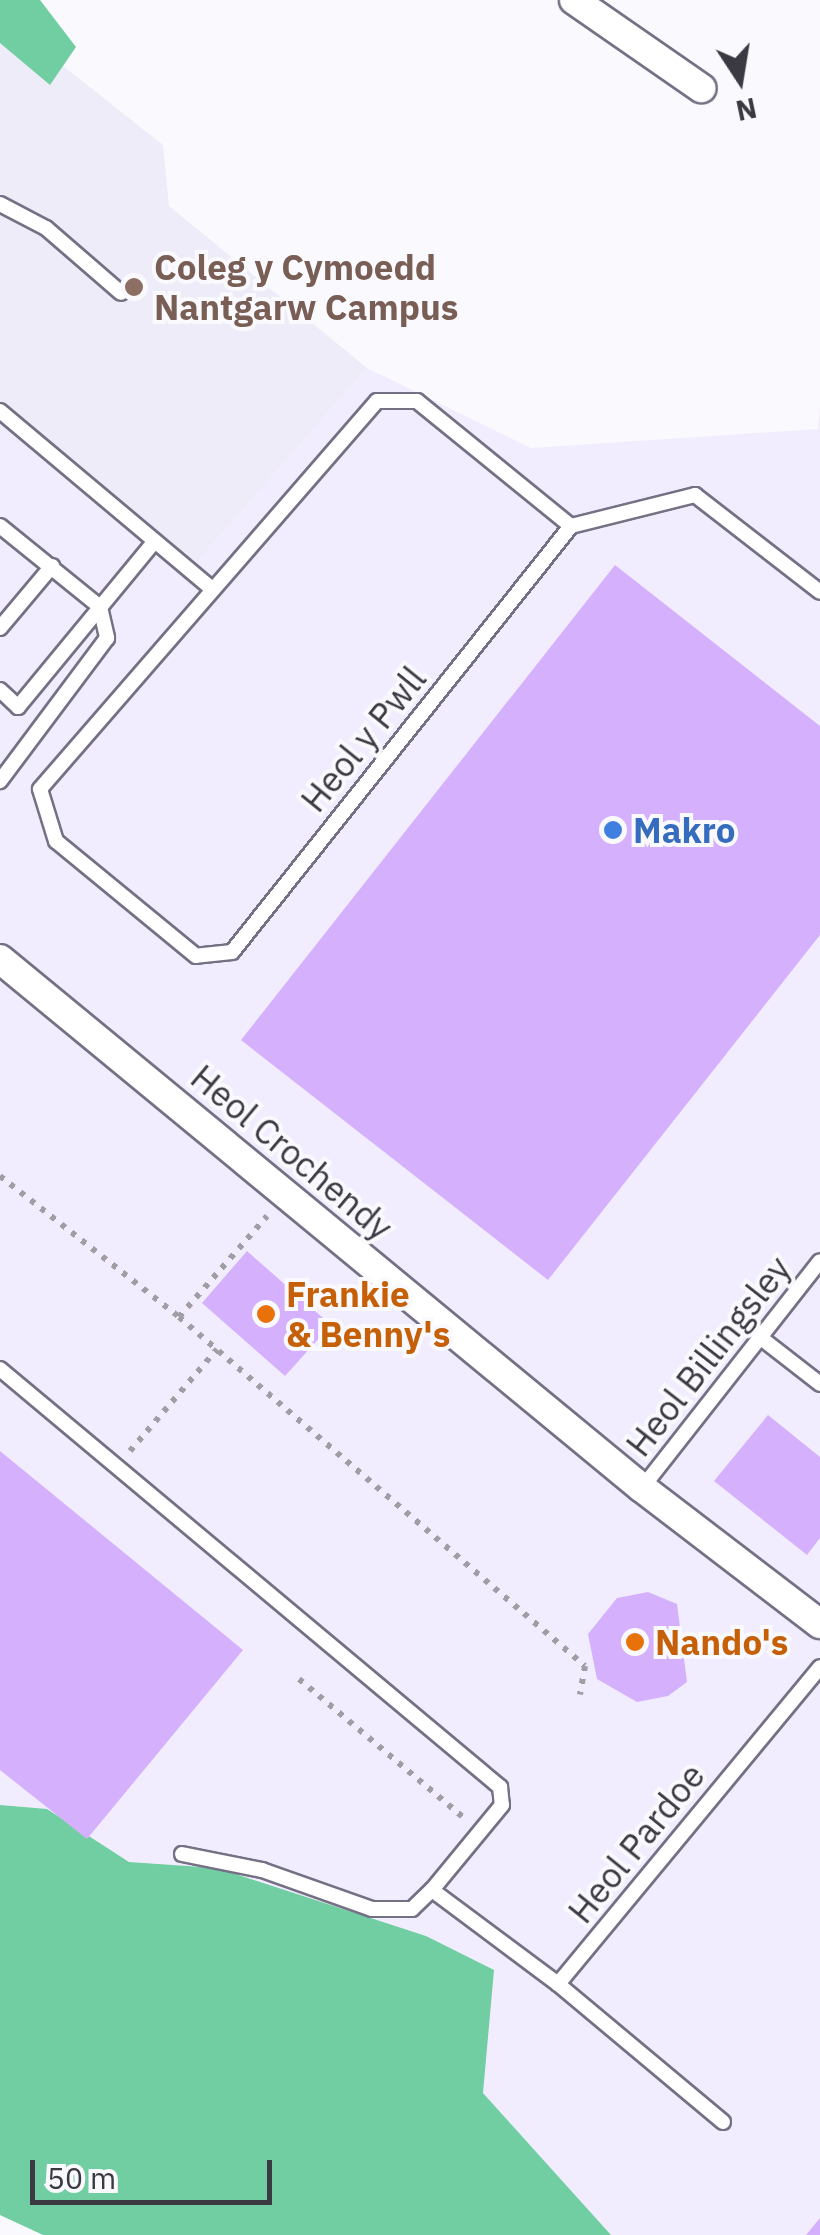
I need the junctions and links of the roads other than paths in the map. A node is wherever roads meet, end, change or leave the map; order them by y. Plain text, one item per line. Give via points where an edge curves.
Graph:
1 (574, 0) edge
2 (702, 88) dead end
3 (0, 204) edge
4 (120, 293) dead end
5 (0, 411) edge
6 (0, 526) edge
7 (572, 526) junction
8 (156, 541) junction
9 (52, 566) junction
10 (210, 587) junction
11 (820, 592) edge
12 (100, 607) junction
13 (0, 628) edge
14 (0, 690) edge
15 (0, 782) edge
16 (0, 959) edge
17 (820, 1261) edge
18 (762, 1338) junction
19 (0, 1369) edge
20 (820, 1384) edge
21 (642, 1488) junction
22 (820, 1624) edge
23 (820, 1666) edge
24 (182, 1854) dead end
25 (432, 1890) junction
26 (558, 1984) junction
27 (723, 2122) dead end

1 - 2 street
3 - 4 lane via 46,228
5 - 8 lane
6 - 9 lane
7 - 10 lane, Heol y Pwll via 418,401 378,401
7 - 10 lane, Heol y Pwll via 232,952 196,956 56,841 40,789
7 - 11 lane via 694,495
8 - 10 lane
8 - 12 lane
9 - 12 lane
9 - 13 lane
12 - 14 lane via 18,706
12 - 15 lane via 107,638
16 - 21 street, Heol Crochendy
17 - 18 lane, Heol Billingsley
18 - 20 lane
18 - 21 lane, Heol Billingsley
19 - 25 lane via 500,1787 502,1805
21 - 22 street, Heol Crochendy
23 - 26 lane, Heol Pardoe
24 - 25 lane via 262,1870 372,1909 412,1909
25 - 26 lane
26 - 27 lane

